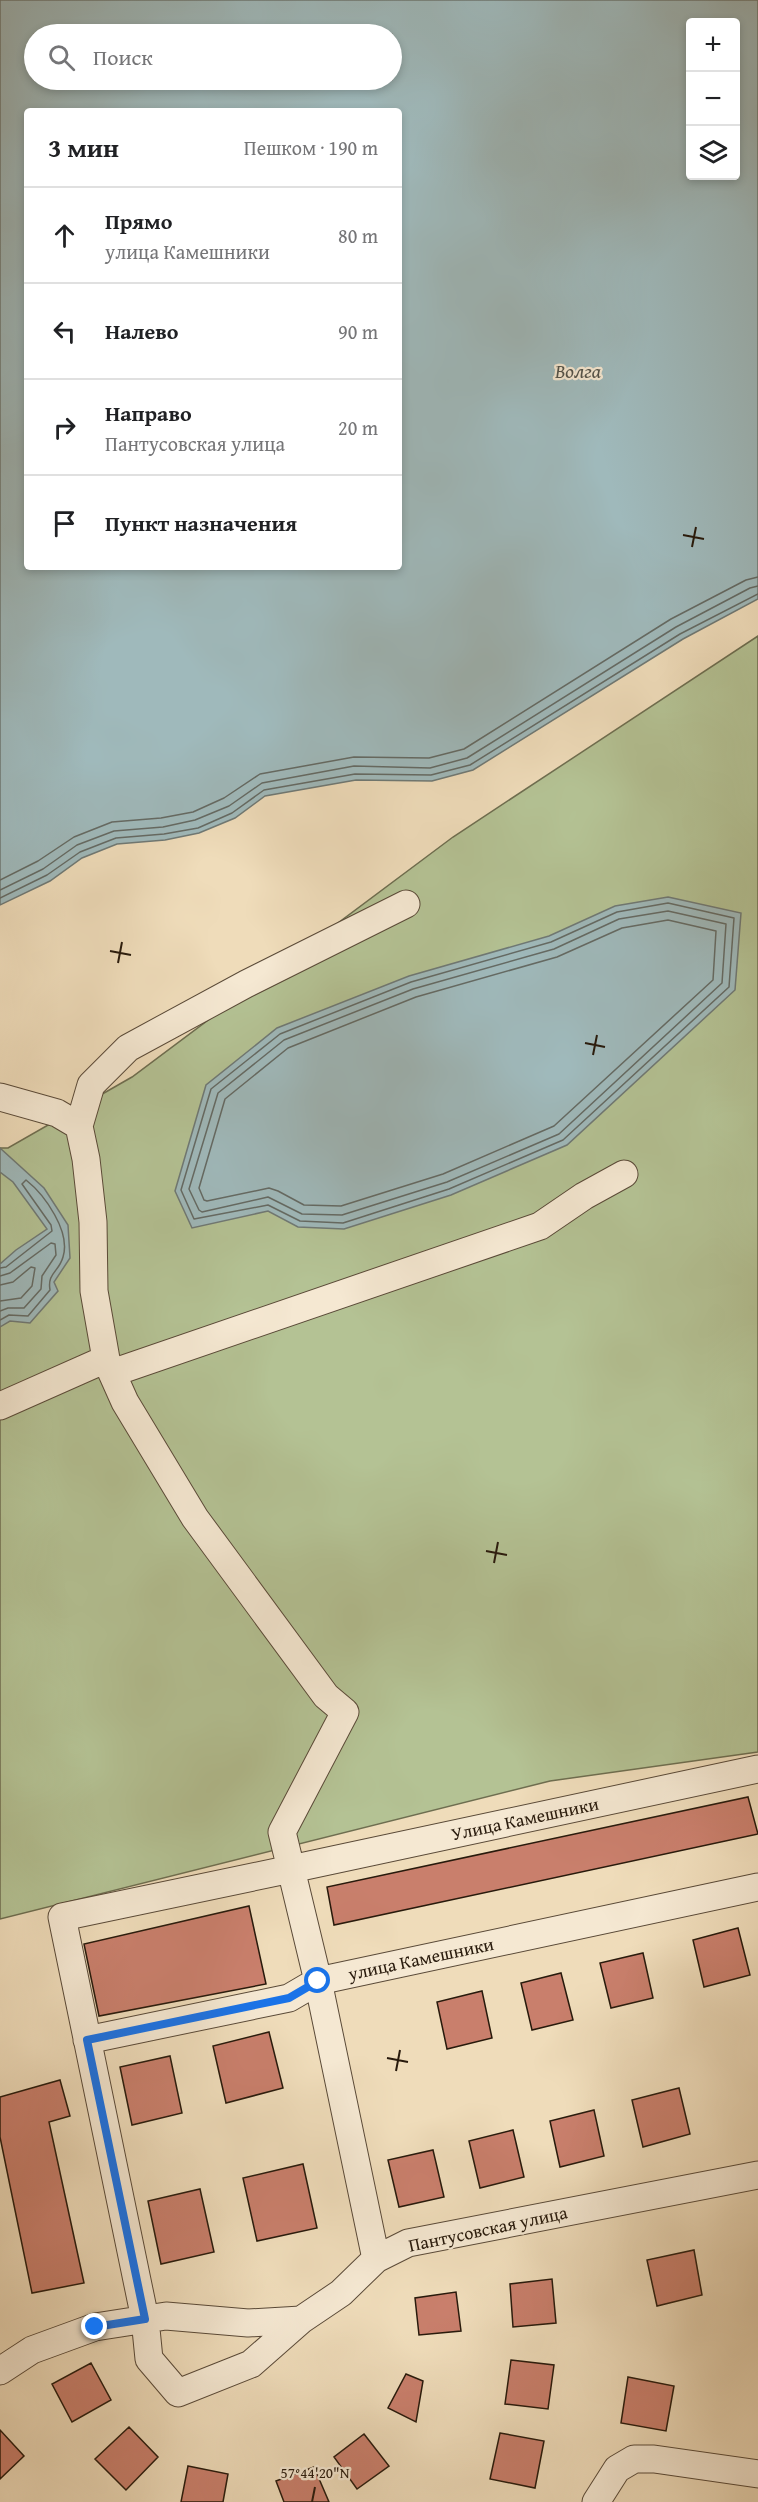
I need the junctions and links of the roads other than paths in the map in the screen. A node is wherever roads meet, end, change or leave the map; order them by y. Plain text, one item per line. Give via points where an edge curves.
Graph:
1 (406, 904) dead end
2 (0, 1097) edge
3 (79, 1126) junction
4 (624, 1174) dead end
5 (109, 1366) junction
6 (0, 1406) edge
7 (758, 1769) edge
8 (291, 1869) junction
9 (758, 1887) edge
10 (318, 1981) junction
11 (87, 2040) junction
12 (758, 2175) edge
13 (376, 2259) junction
14 (145, 2319) junction
15 (301, 2320) junction
16 (0, 2371) edge
17 (758, 2475) edge
18 (596, 2502) edge

1 - 3 street via 128,1048 90,1085
2 - 3 street via 57,1113
3 - 5 street via 93,1222 94,1291
4 - 5 street via 540,1226
5 - 6 street
5 - 8 street via 125,1402 195,1518 326,1696 345,1712 282,1832
7 - 8 street, Улица Камешники
8 - 10 street
8 - 11 street, Улица Камешники via 62,1917
9 - 10 street, улица Камешники
10 - 11 street, улица Камешники via 289,1998
10 - 13 street
11 - 14 street
12 - 13 street, Пантусовская улица via 408,2243
13 - 15 street, Пантусовская улица via 341,2293
14 - 15 street via 166,2316 248,2323
14 - 15 street, Пантусовская улица via 149,2359 178,2392 251,2364
14 - 16 street via 84,2330 32,2350
17 - 18 street via 634,2459 617,2469

